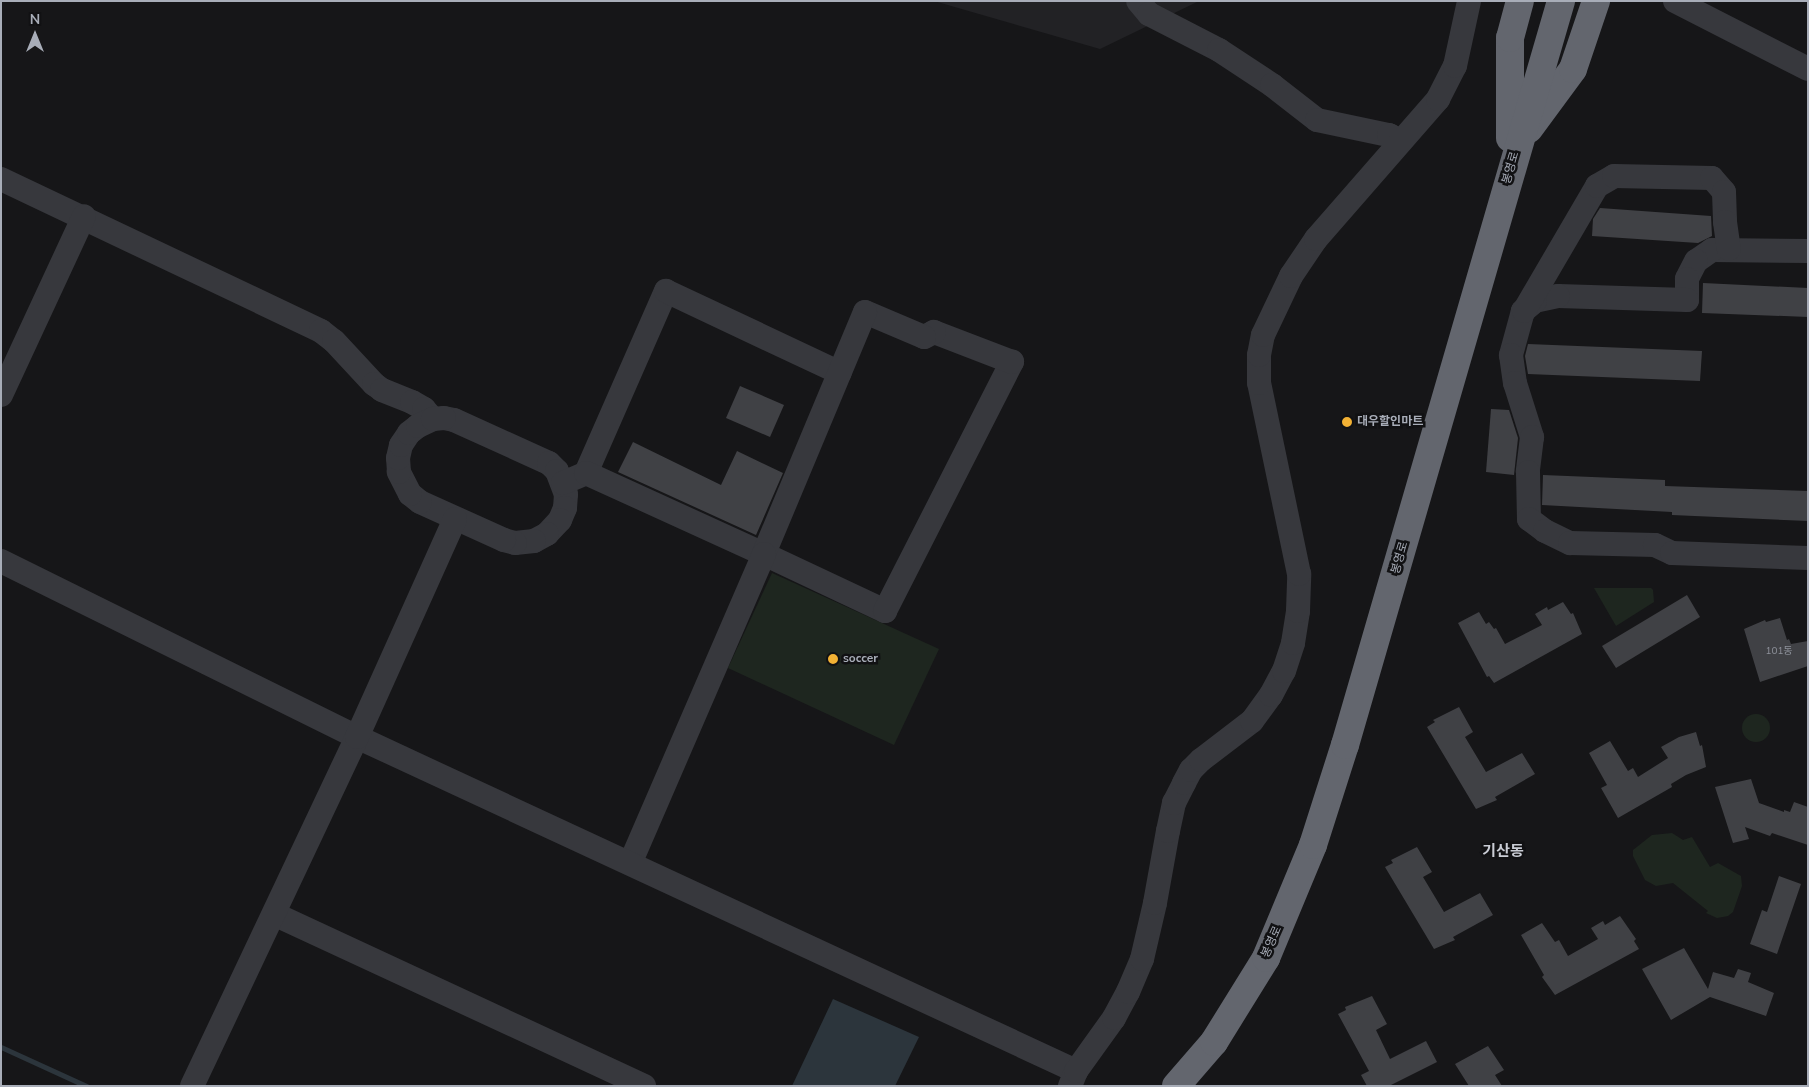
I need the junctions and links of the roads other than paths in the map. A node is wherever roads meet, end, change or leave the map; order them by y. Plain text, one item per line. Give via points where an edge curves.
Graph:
1 (1138, 1) edge
2 (1469, 1) edge
3 (1520, 1) edge
4 (1560, 1) edge
5 (1596, 1) edge
6 (1675, 1) edge
7 (1808, 69) edge
8 (1401, 142) junction
9 (1518, 146) junction
10 (1510, 171) junction
11 (1, 179) edge
12 (84, 216) junction
13 (1729, 249) junction
14 (1808, 251) edge
15 (1524, 311) junction
16 (840, 373) junction
17 (1, 394) edge
18 (433, 420) junction
19 (586, 473) junction
20 (563, 483) junction
21 (455, 519) junction
22 (764, 554) junction
23 (1808, 558) edge
24 (1, 562) edge
25 (358, 737) junction
26 (630, 863) junction
27 (274, 914) junction
28 (1073, 1078) edge
29 (192, 1086) edge
30 (644, 1086) edge
31 (1176, 1086) edge

1 - 8 street via 1149,14 1219,50 1317,120 1388,135
2 - 8 street via 1455,66 1438,99
3 - 10 highway via 1510,38
4 - 9 highway, 봉영로
5 - 9 highway via 1573,69
6 - 7 street
8 - 28 street via 1316,239 1291,276 1263,335 1259,383 1299,574 1293,643 1272,695 1252,721 1201,760 1184,783 1174,804 1142,959 1114,1018
9 - 10 highway, 봉영로
10 - 31 highway, 봉영로 via 1345,745 1313,845 1266,958 1214,1042
11 - 12 street
12 - 17 street
12 - 18 street via 321,331 374,384 424,409
13 - 14 street
13 - 15 street via 1712,250 1696,261 1687,279 1687,300 1558,296 1535,300
13 - 15 street via 1724,192 1712,178 1614,176 1597,186
15 - 23 street via 1511,355 1515,383 1532,438 1528,472 1529,519 1570,543 1655,545 1672,554
16 - 19 street via 666,291
16 - 22 street
16 - 22 street via 865,312 924,337 934,332 1012,362 884,611
18 - 20 street via 454,420 549,463
18 - 21 street via 409,433 400,452 399,472 410,494
19 - 20 street
19 - 22 street
20 - 21 street via 565,508 560,520 547,534 534,541 515,543 504,540
21 - 25 street
22 - 26 street
24 - 25 street
25 - 26 street
25 - 27 street
26 - 28 street
27 - 29 street
27 - 30 street

